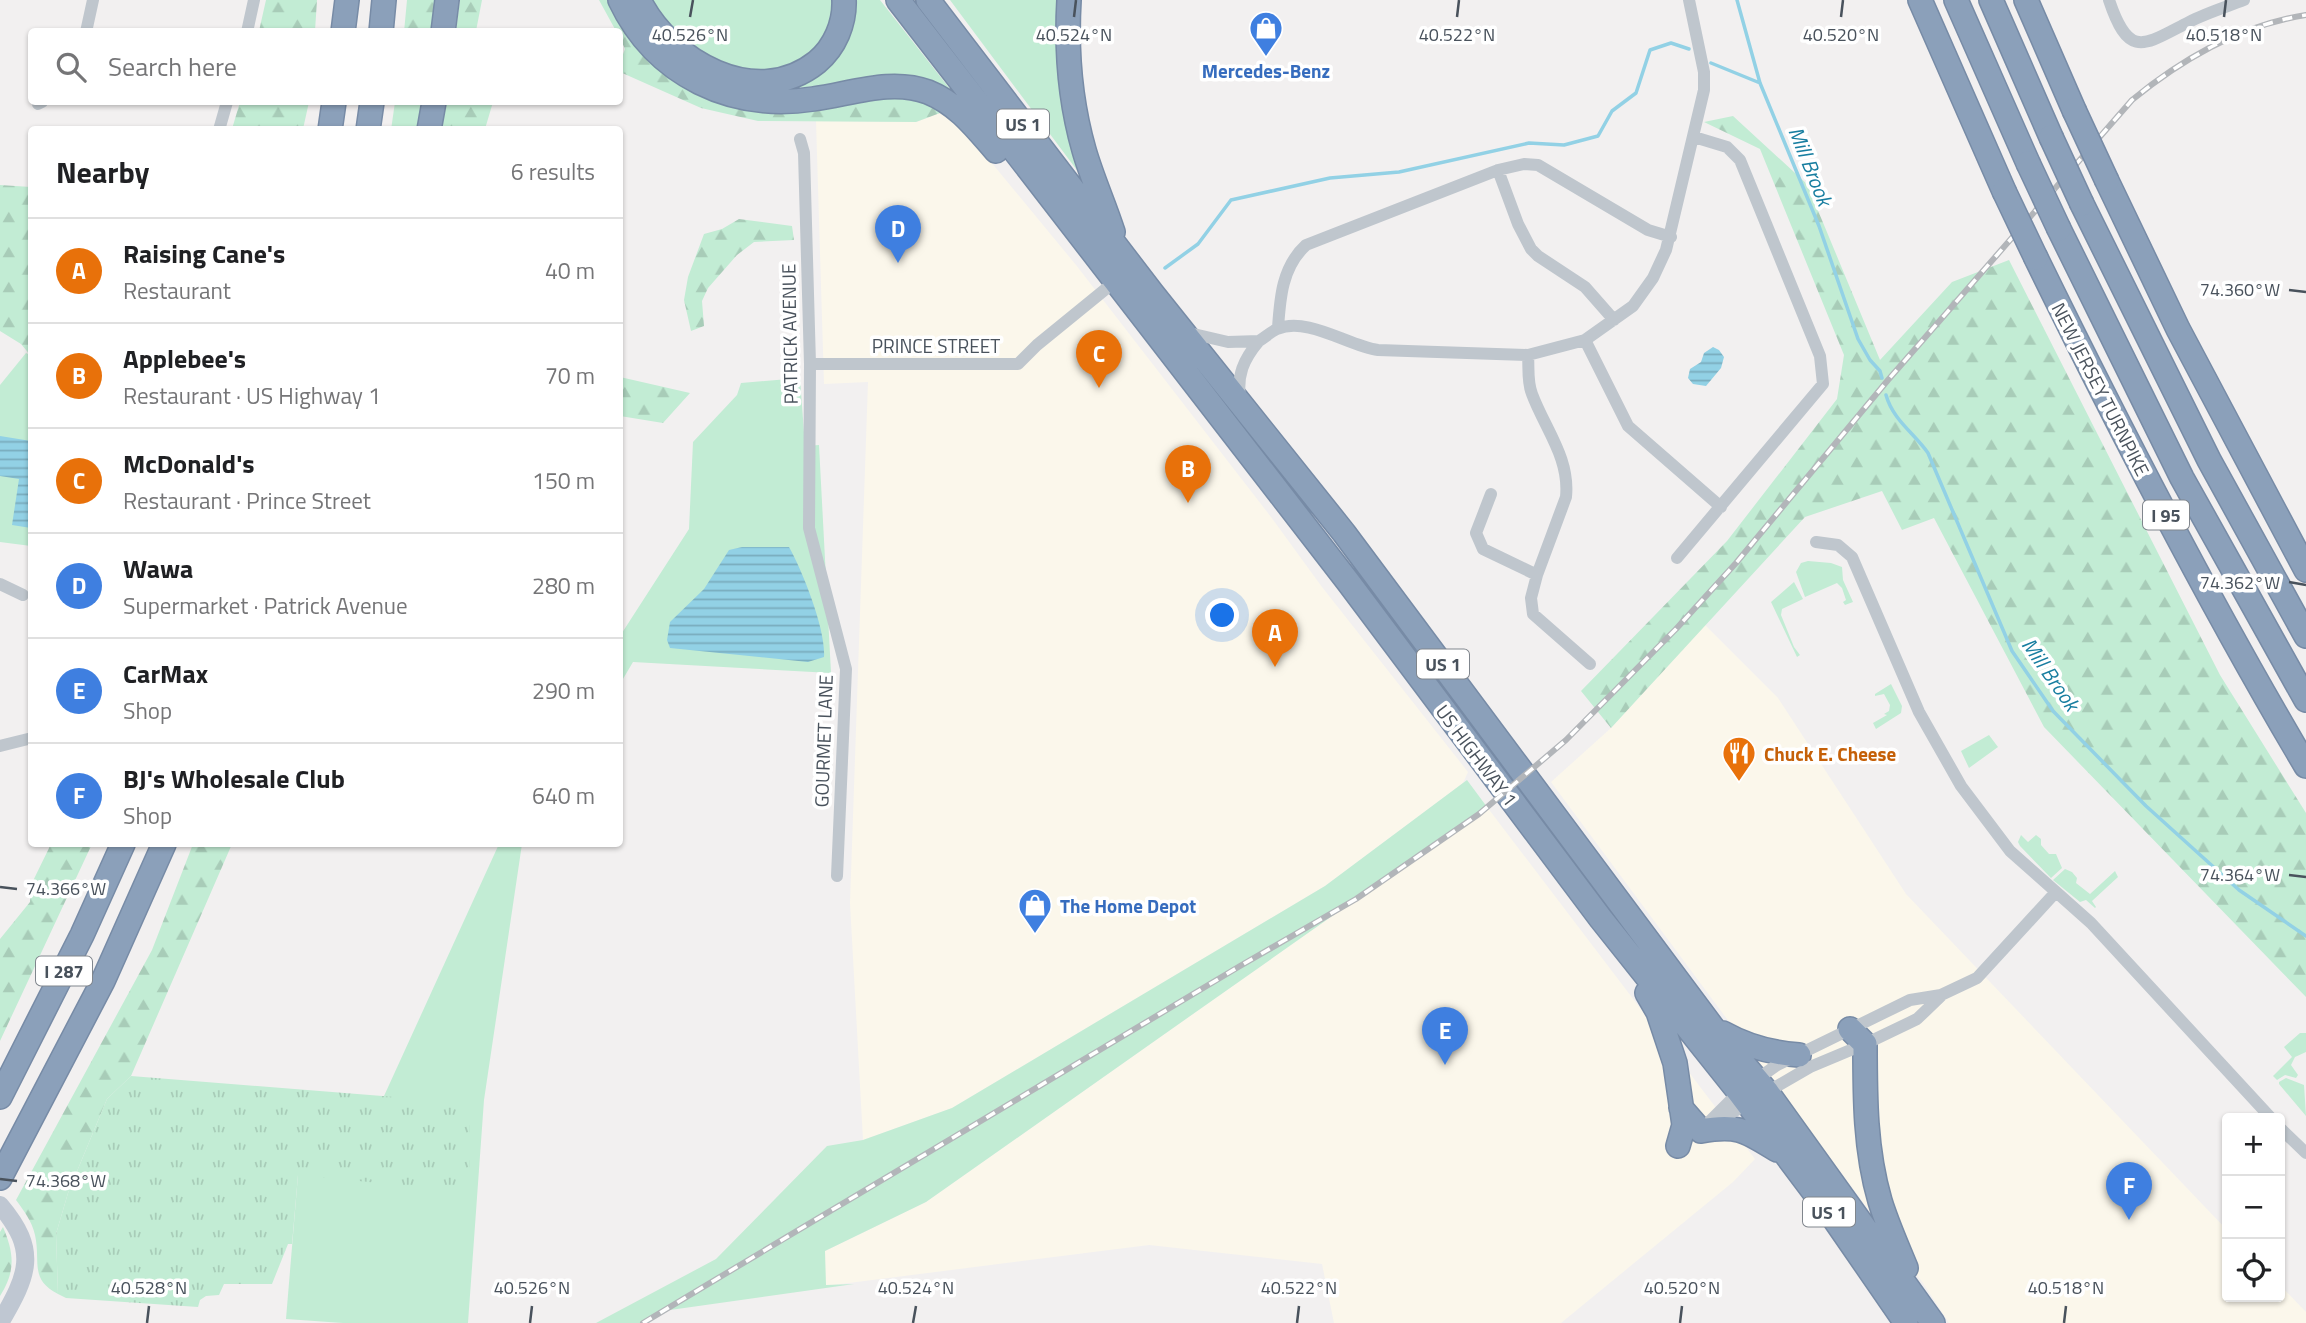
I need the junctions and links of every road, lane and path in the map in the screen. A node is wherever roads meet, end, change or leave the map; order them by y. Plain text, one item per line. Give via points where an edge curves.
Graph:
1 (93, 0) edge
2 (254, 0) edge
3 (346, 0) edge
4 (384, 0) edge
5 (446, 0) edge
6 (620, 0) edge
7 (639, 0) edge
8 (844, 0) edge
9 (898, 0) edge
10 (928, 0) edge
11 (1069, 0) edge
12 (1689, 0) edge
13 (1920, 0) edge
14 (1956, 0) edge
15 (1991, 0) edge
16 (2026, 0) edge
17 (2109, 0) edge
18 (2244, 0) edge
19 (87, 28) edge
20 (248, 28) edge
21 (343, 28) edge
22 (381, 28) edge
23 (443, 28) edge
24 (226, 105) edge
25 (334, 105) edge
26 (372, 105) edge
27 (433, 105) edge
28 (220, 126) edge
29 (331, 126) edge
30 (369, 126) edge
31 (430, 126) edge
32 (1694, 137) junction
33 (800, 139) dead end
34 (1498, 170) junction
35 (1035, 178) junction
36 (1671, 237) junction
37 (1120, 252) junction
38 (1116, 282) junction
39 (1614, 320) junction
40 (1279, 328) junction
41 (1183, 331) junction
42 (1586, 340) junction
43 (1259, 341) junction
44 (1528, 355) junction
45 (810, 364) junction
46 (1241, 407) junction
47 (1491, 494) dead end
48 (1721, 507) junction
49 (808, 528) joint
50 (1816, 542) dead end
51 (1677, 558) dead end
52 (2306, 570) edge
53 (1537, 575) junction
54 (0, 584) edge
55 (23, 595) dead end
56 (2306, 636) edge
57 (1590, 664) dead end
58 (2306, 700) edge
59 (28, 739) edge
60 (0, 746) edge
61 (2306, 766) edge
62 (121, 847) edge
63 (163, 847) edge
64 (836, 876) dead end
65 (2055, 893) junction
66 (1601, 919) junction
67 (1941, 995) junction
68 (1713, 1028) junction
69 (1858, 1037) junction
70 (1799, 1055) junction
71 (1753, 1092) junction
72 (0, 1097) edge
73 (1680, 1105) junction
74 (2266, 1113) edge
75 (1701, 1131) junction
76 (2285, 1133) edge
77 (1678, 1146) dead end
78 (2306, 1153) edge
79 (1788, 1158) junction
80 (0, 1178) edge
81 (5, 1211) edge
82 (1928, 1315) edge
83 (0, 1323) edge
84 (1906, 1323) edge

1 - 19 street
2 - 20 street
3 - 21 highway
4 - 22 highway
5 - 23 highway
6 - 35 highway via 656,51 706,86 769,103 890,86 928,92 958,110 1015,174
7 - 8 highway via 659,30 684,52 714,71 756,83 795,76 821,58 837,36
9 - 35 highway, US 1
10 - 37 highway, US 1
11 - 37 highway via 1069,73 1077,126
12 - 32 street via 1704,72
13 - 61 highway, NEW JERSEY TURNPIKE / I 95, bridge via 2004,191 2152,489
14 - 58 highway, NEW JERSEY TURNPIKE / I 95, bridge via 2059,229 2182,478
15 - 56 highway, bridge via 2082,204 2209,460
16 - 52 highway, bridge via 2184,341
17 - 18 street via 2124,33 2146,43
24 - 28 street
25 - 29 highway
26 - 30 highway
27 - 31 highway
32 - 36 street
32 - 48 street via 1727,147 1740,160 1820,356 1823,384
33 - 45 street, PATRICK AVENUE
34 - 36 street via 1538,165 1648,230
34 - 39 street via 1531,249 1585,287
34 - 40 street via 1306,245 1287,273
35 - 38 highway, US 1
36 - 39 street via 1648,285 1633,306
37 - 38 street via 1124,266
37 - 41 highway, US 1
38 - 45 street, PRINCE STREET via 1018,364
38 - 66 highway, US HIGHWAY 1 / US 1
39 - 42 street
40 - 43 street
40 - 44 street via 1322,331 1378,350
41 - 43 street via 1228,342
41 - 46 highway, US 1
42 - 44 street
42 - 48 street via 1628,426
43 - 46 street via 1240,369
44 - 53 street via 1531,392 1560,453 1567,484
45 - 49 street, PATRICK AVENUE
46 - 68 highway, US 1 via 1344,533
47 - 53 street via 1476,533 1483,550
48 - 51 street
49 - 64 street, GOURMET LANE via 846,669
50 - 65 street via 1838,545 1852,557 1919,712 1961,786 2010,851
53 - 57 street via 1531,598 1533,614
54 - 55 street
59 - 60 street
62 - 72 highway, I 287
63 - 80 highway, I 287 via 103,981
65 - 67 street via 1977,978
65 - 74 street via 2091,923
66 - 71 highway, US HIGHWAY 1 / US 1
66 - 73 highway via 1658,1012 1675,1063
67 - 69 street via 1910,1000
67 - 69 street via 1917,1019
68 - 70 highway via 1742,1044
68 - 71 highway, US 1
69 - 70 street
69 - 71 street via 1810,1067
69 - 82 highway via 1880,1200
70 - 71 street
71 - 75 street
71 - 79 highway, US 1
71 - 82 highway, US 1
73 - 75 highway
73 - 77 highway via 1684,1125
75 - 79 highway via 1735,1128
76 - 78 street
79 - 84 highway, US 1
81 - 83 street via 21,1235 26,1267 18,1293

